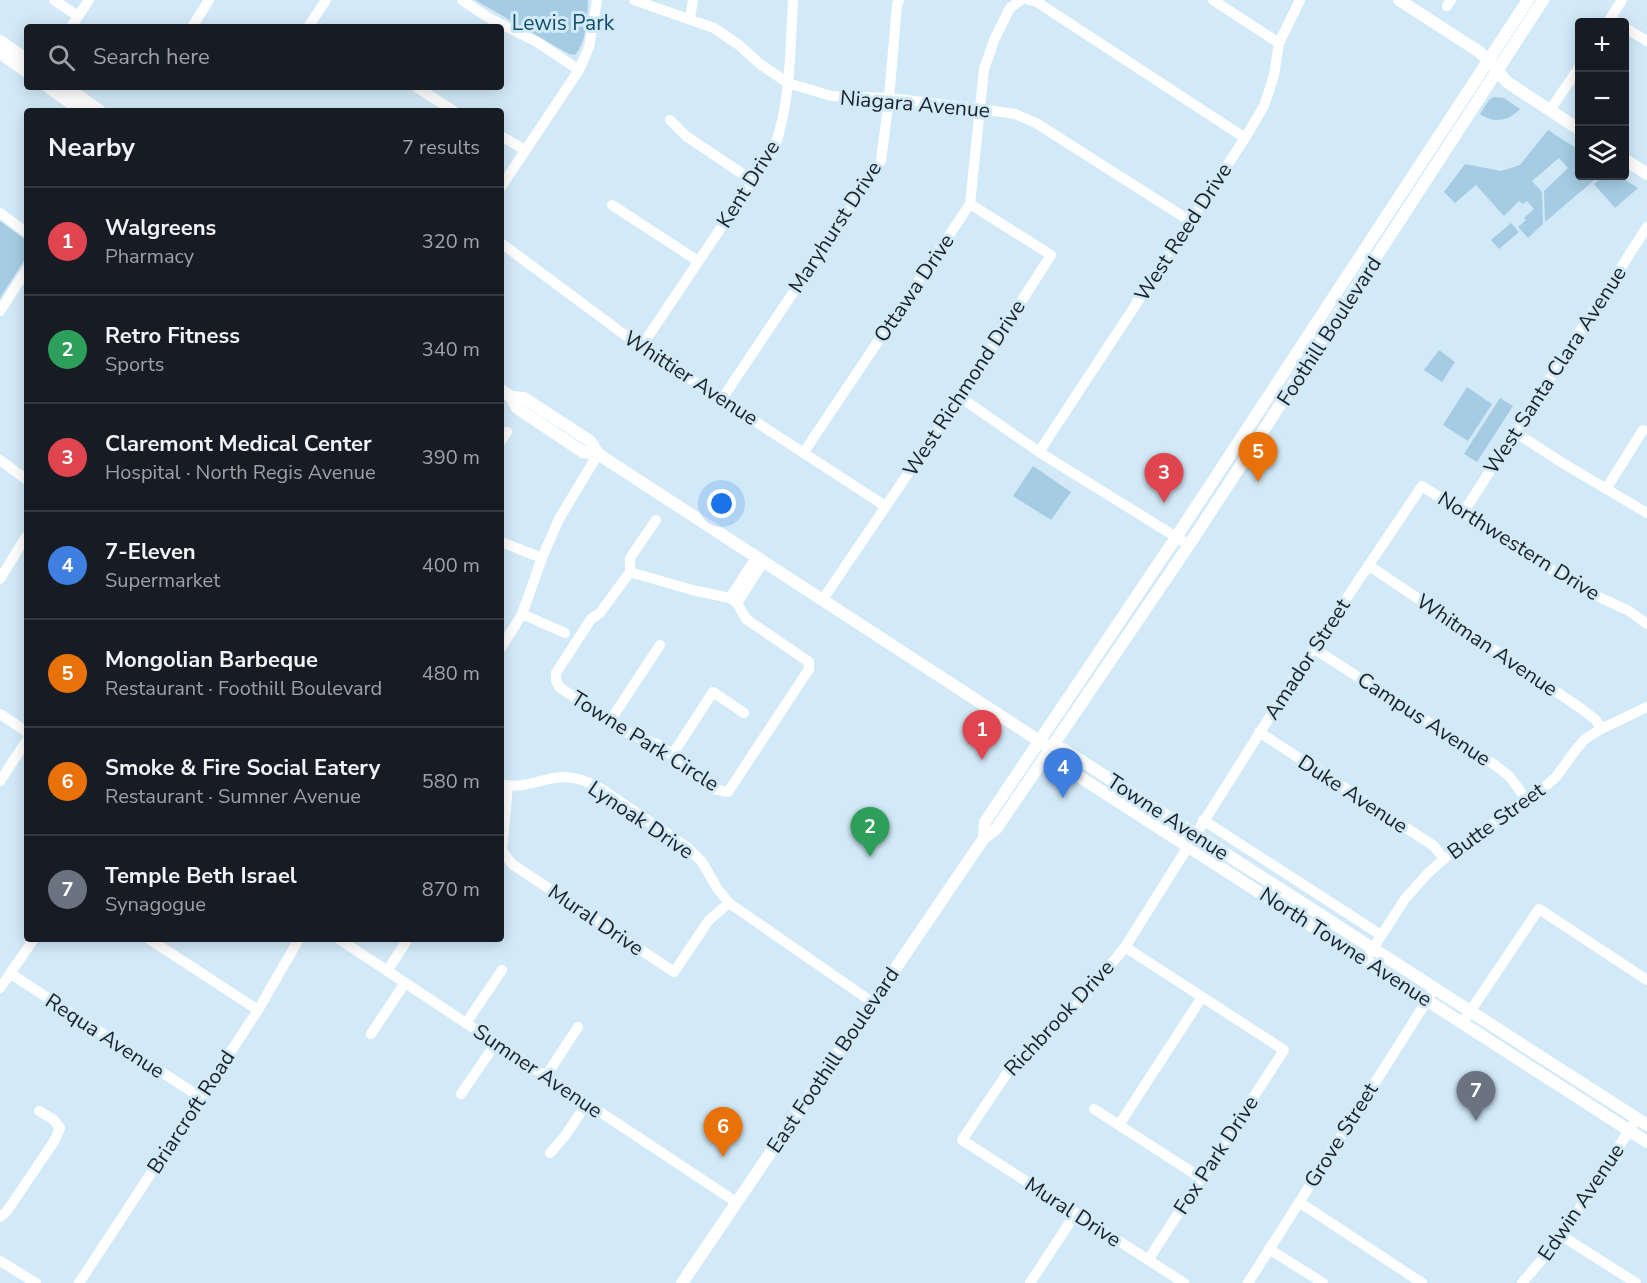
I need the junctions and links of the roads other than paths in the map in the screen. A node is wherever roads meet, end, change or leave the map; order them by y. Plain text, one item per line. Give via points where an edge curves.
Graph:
1 (54, 0) edge
2 (89, 0) edge
3 (209, 0) edge
4 (326, 0) edge
5 (462, 0) edge
6 (597, 0) edge
7 (634, 0) edge
8 (693, 0) edge
9 (793, 0) edge
10 (899, 0) edge
11 (1021, 0) edge
12 (1029, 0) edge
13 (1213, 0) edge
14 (1300, 0) edge
15 (1399, 0) edge
16 (1528, 0) edge
17 (1543, 0) edge
18 (1622, 0) edge
19 (78, 16) junction
20 (690, 18) junction
21 (1613, 18) edge
22 (73, 24) edge
23 (194, 24) edge
24 (310, 24) edge
25 (501, 24) edge
26 (504, 26) edge
27 (1629, 30) edge
28 (0, 41) edge
29 (1647, 41) edge
30 (1279, 43) junction
31 (0, 53) edge
32 (24, 58) edge
33 (1489, 60) junction
34 (24, 70) edge
35 (579, 70) junction
36 (1497, 71) junction
37 (1576, 72) edge
38 (788, 82) junction
39 (52, 90) edge
40 (70, 90) edge
41 (419, 90) edge
42 (889, 98) junction
43 (437, 107) edge
44 (78, 108) edge
45 (96, 108) edge
46 (981, 109) junction
47 (1550, 110) junction
48 (670, 120) dead end
49 (1575, 127) edge
50 (504, 138) edge
51 (1245, 138) junction
52 (525, 150) junction
53 (1629, 162) edge
54 (1647, 174) edge
55 (753, 181) junction
56 (504, 182) edge
57 (970, 204) junction
58 (612, 205) dead end
59 (0, 213) edge
60 (1190, 222) junction
61 (1647, 227) edge
62 (24, 231) edge
63 (504, 245) edge
64 (698, 261) junction
65 (24, 274) edge
66 (0, 310) edge
67 (641, 347) junction
68 (506, 393) edge
69 (960, 398) junction
70 (722, 399) junction
71 (1642, 430) dead end
72 (1515, 432) junction
73 (804, 452) junction
74 (1039, 452) junction
75 (598, 454) junction
76 (0, 460) edge
77 (24, 478) edge
78 (1422, 486) joint
79 (1605, 489) junction
80 (885, 506) junction
81 (1463, 513) junction
82 (1647, 513) edge
83 (656, 520) dead end
84 (1176, 536) junction
85 (24, 541) edge
86 (504, 543) edge
87 (1189, 545) junction
88 (542, 558) junction
89 (761, 558) junction
90 (1368, 565) junction
91 (630, 573) junction
92 (0, 579) edge
93 (823, 599) junction
94 (733, 600) junction
95 (522, 614) junction
96 (1647, 624) edge
97 (565, 633) dead end
98 (504, 643) edge
99 (660, 645) dead end
100 (1313, 648) junction
101 (1647, 707) edge
102 (744, 713) dead end
103 (0, 714) edge
104 (609, 721) junction
105 (1601, 729) junction
106 (24, 730) edge
107 (1259, 732) junction
108 (1045, 744) junction
109 (24, 745) edge
110 (672, 755) junction
111 (0, 781) edge
112 (505, 785) edge
113 (1527, 800) junction
114 (504, 807) edge
115 (1203, 820) junction
116 (1195, 835) junction
117 (1189, 847) junction
118 (504, 854) edge
119 (1444, 859) junction
120 (729, 903) junction
121 (1381, 935) junction
122 (32, 942) edge
123 (154, 942) edge
124 (297, 942) edge
125 (344, 942) edge
126 (406, 942) edge
127 (1125, 946) junction
128 (1373, 948) junction
129 (1366, 959) junction
130 (502, 970) dead end
131 (387, 971) junction
132 (11, 974) junction
133 (1647, 980) edge
134 (405, 983) junction
135 (0, 988) edge
136 (1431, 994) junction
137 (1202, 997) junction
138 (872, 1002) junction
139 (258, 1010) junction
140 (1466, 1017) junction
141 (466, 1023) junction
142 (578, 1027) dead end
143 (371, 1034) dead end
144 (496, 1043) junction
145 (546, 1076) junction
146 (462, 1094) dead end
147 (200, 1097) junction
148 (587, 1103) junction
149 (1094, 1109) dead end
150 (39, 1110) dead end
151 (1642, 1122) edge
152 (1119, 1125) junction
153 (1629, 1130) junction
154 (962, 1140) joint
155 (1647, 1142) edge
156 (550, 1153) dead end
157 (1201, 1178) junction
158 (736, 1202) junction
159 (1299, 1202) junction
160 (1076, 1213) junction
161 (0, 1217) edge
162 (1562, 1236) junction
163 (1269, 1249) junction
164 (1148, 1260) junction
165 (0, 1261) edge
166 (36, 1283) edge
167 (79, 1283) edge
168 (682, 1283) edge
169 (1030, 1283) edge
170 (1184, 1283) edge
171 (1248, 1283) edge
172 (1323, 1283) edge
173 (1422, 1283) edge
174 (1522, 1283) edge
175 (1636, 1283) edge

1 - 19 street
2 - 19 street
3 - 23 street
4 - 24 street
5 - 25 street
6 - 35 street via 589,48
7 - 20 street, Niagara Avenue
8 - 20 street
9 - 38 street, Kent Drive
10 - 42 street, Maryhurst Drive
11 - 46 street, Ottawa Drive via 1010,8 995,38 984,69
12 - 51 street via 1038,2
13 - 30 street
14 - 30 street, West Reed Drive
15 - 33 main road
16 - 33 main road, Foothill Boulevard
17 - 36 main road, Foothill Boulevard
18 - 21 street
19 - 22 street
20 - 38 street, Niagara Avenue via 714,28
26 - 35 street
27 - 29 street
28 - 32 main road
30 - 51 street, West Reed Drive via 1264,106
31 - 34 main road
33 - 36 main road
33 - 84 main road, Foothill Boulevard
35 - 52 street
36 - 47 main road
36 - 87 main road, Foothill Boulevard
37 - 47 street
38 - 42 street, Niagara Avenue via 831,96
38 - 55 street, Kent Drive via 774,149
39 - 44 main road
40 - 45 main road
41 - 43 street
42 - 46 street, Niagara Avenue
42 - 70 street, Maryhurst Drive via 881,161
46 - 57 street, Ottawa Drive
46 - 60 street, Niagara Avenue via 1015,114 1036,123
47 - 49 main road
48 - 55 street via 686,136
50 - 52 street
51 - 60 street, West Reed Drive
52 - 56 street
53 - 54 main road
55 - 64 street, Kent Drive
57 - 69 street, West Richmond Drive via 1051,255
57 - 73 street, Ottawa Drive
58 - 64 street
59 - 62 street
60 - 74 street, West Reed Drive
61 - 72 street, West Santa Clara Avenue
63 - 67 street, Whittier Avenue
64 - 67 street, Kent Drive
65 - 66 street
67 - 70 street, Whittier Avenue
68 - 75 main road, Towne Avenue via 524,398 590,441
69 - 74 street
69 - 80 street, West Richmond Drive
70 - 73 street, Whittier Avenue
71 - 79 street
72 - 79 street
72 - 81 street, West Santa Clara Avenue
73 - 80 street, Whittier Avenue
74 - 84 street
75 - 88 street via 565,507
75 - 89 main road, Towne Avenue
76 - 77 street
78 - 81 street, Northwestern Drive
78 - 90 street, Amador Street
79 - 82 street
80 - 93 street, West Richmond Drive
81 - 96 street, Northwestern Drive via 1578,587
83 - 91 street, Towne Park Circle via 630,558
84 - 87 street
84 - 108 main road, Foothill Boulevard
85 - 92 street
86 - 88 street
87 - 108 main road, Foothill Boulevard
88 - 95 street
89 - 93 main road, Towne Avenue
89 - 94 street
90 - 100 street, Amador Street
90 - 105 street, Whitman Avenue via 1579,707
91 - 94 street
91 - 104 street, Towne Park Circle via 591,619 556,672 559,687
93 - 108 main road, Towne Avenue
94 - 110 street, Towne Park Circle via 746,619 809,662 809,669 728,792 713,789
95 - 97 street
95 - 98 street
99 - 104 street
100 - 107 street, Amador Street
100 - 113 street, Campus Avenue via 1495,765
101 - 105 street, Butte Street
102 - 110 street via 713,692
103 - 106 street
104 - 110 street, Towne Park Circle
105 - 113 street, Butte Street via 1576,748 1556,777
107 - 115 street, Amador Street
107 - 119 street, Duke Avenue via 1434,846
108 - 116 main road, Towne Avenue via 1063,749
108 - 117 main road, North Towne Avenue via 1055,761
108 - 138 main road, East Foothill Boulevard via 985,822 984,838
109 - 111 street
112 - 114 street, Mural Drive
112 - 120 street, Lynoak Drive via 531,785 563,777 588,782 688,848
113 - 119 street, Butte Street
115 - 116 street, Amador Street
115 - 121 street
116 - 117 street, Richbrook Drive
116 - 128 main road, Towne Avenue
117 - 127 street, Richbrook Drive
117 - 129 main road, North Towne Avenue
118 - 120 street, Mural Drive via 512,864 674,972 709,920
119 - 121 street, Butte Street via 1405,899
120 - 138 street, Lynoak Drive
121 - 128 street, Butte Street
122 - 132 street
123 - 139 street
124 - 139 street, Briarcroft Road
125 - 131 street, Sumner Avenue
126 - 131 street
127 - 137 street
127 - 154 street, Richbrook Drive via 1089,992 1012,1066
128 - 129 street, Butte Street
128 - 136 main road, Towne Avenue
129 - 136 main road, North Towne Avenue
130 - 141 street
131 - 134 street, Sumner Avenue
132 - 135 street
132 - 147 street, Requa Avenue
133 - 140 street via 1539,909
134 - 141 street, Sumner Avenue
134 - 143 street
136 - 140 main road, Towne Avenue
136 - 159 street, Grove Street
137 - 152 street
137 - 157 street, Fox Park Drive via 1284,1050
138 - 158 main road, East Foothill Boulevard
139 - 147 street, Briarcroft Road
140 - 151 main road, Towne Avenue
140 - 153 main road
141 - 144 street, Sumner Avenue
142 - 145 street
144 - 145 street, Sumner Avenue
144 - 146 street
145 - 148 street, Sumner Avenue
147 - 167 street, Briarcroft Road
148 - 156 street
148 - 158 street, Sumner Avenue
149 - 152 street
150 - 161 street via 60,1128
151 - 153 street, Edwin Avenue
152 - 157 street
153 - 155 main road
153 - 162 street, Edwin Avenue
154 - 160 street, Mural Drive
157 - 164 street, Fox Park Drive
158 - 168 main road, East Foothill Boulevard
159 - 163 street, Grove Street
159 - 173 street
160 - 164 street, Mural Drive
160 - 169 street
162 - 174 street, Edwin Avenue
162 - 175 street
163 - 171 street, Grove Street
163 - 172 street
164 - 170 street, Mural Drive
165 - 166 street

